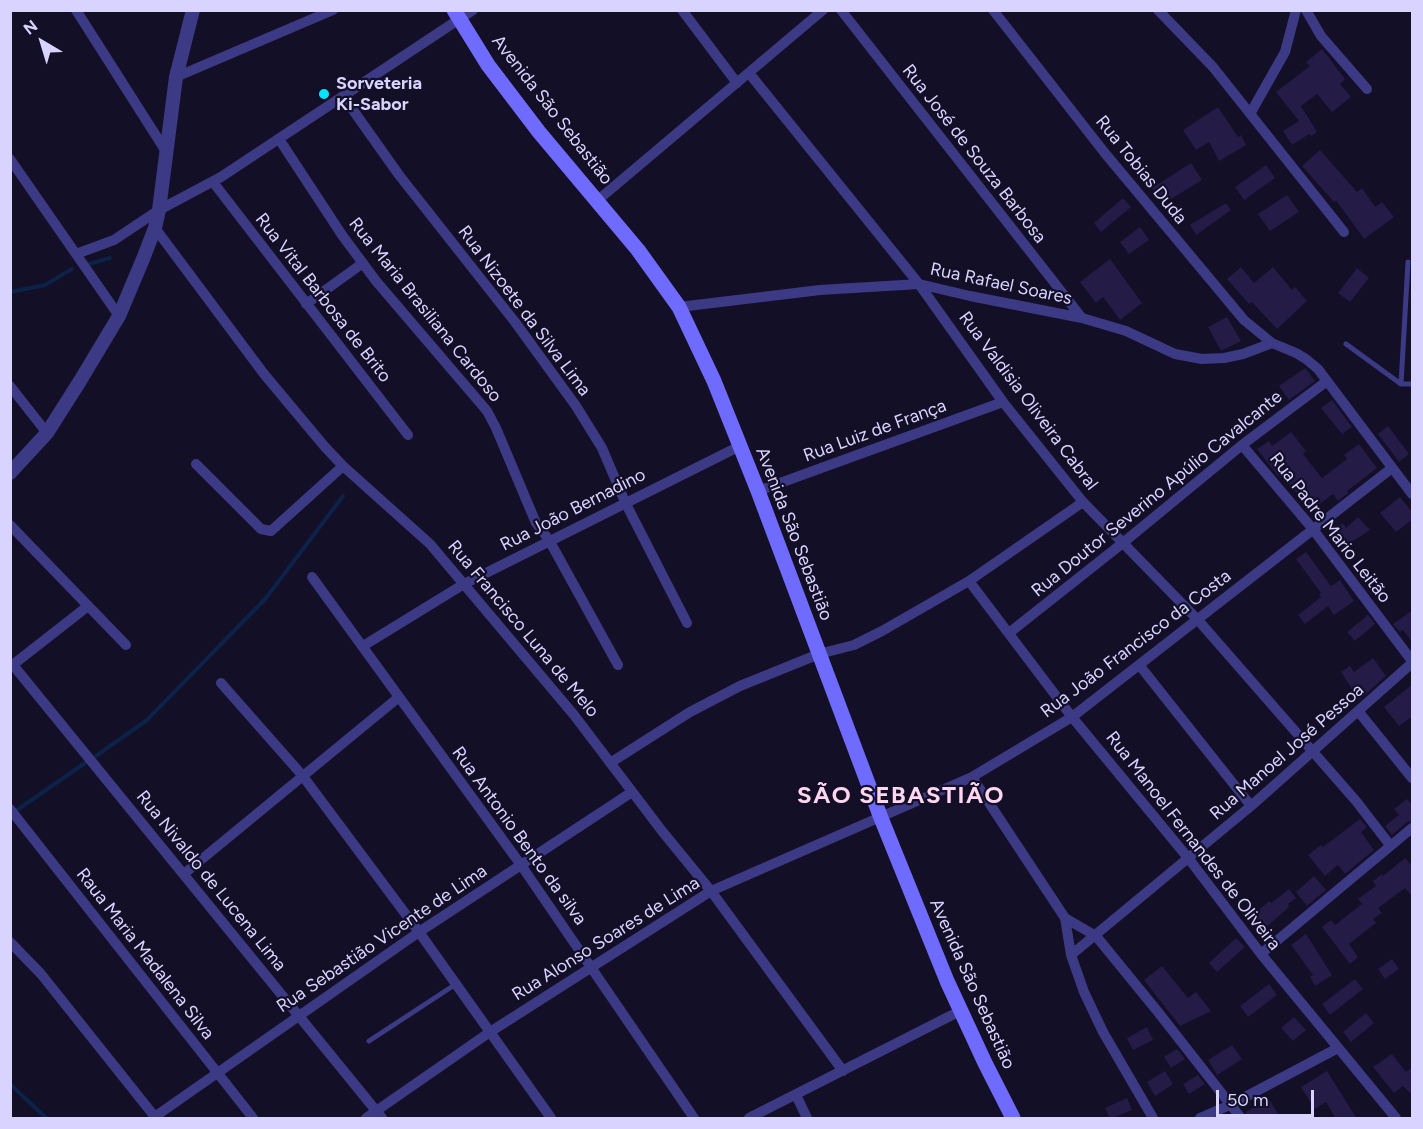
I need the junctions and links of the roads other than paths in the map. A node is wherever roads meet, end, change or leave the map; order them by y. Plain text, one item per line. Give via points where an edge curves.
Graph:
1 (76, 10) edge
2 (193, 10) edge
3 (333, 10) edge
4 (682, 10) edge
5 (823, 10) edge
6 (841, 10) edge
7 (993, 10) edge
8 (1158, 10) edge
9 (1296, 10) edge
10 (1306, 10) edge
11 (462, 13) edge
12 (749, 73) junction
13 (176, 77) junction
14 (737, 82) junction
15 (1366, 89) dead end
16 (343, 96) junction
17 (1250, 114) junction
18 (279, 139) junction
19 (166, 153) junction
20 (10, 159) edge
21 (213, 182) junction
22 (598, 200) junction
23 (159, 210) junction
24 (155, 228) junction
25 (1344, 232) dead end
26 (76, 254) junction
27 (1408, 262) dead end
28 (363, 263) junction
29 (919, 284) junction
30 (306, 304) junction
31 (679, 307) junction
32 (119, 316) junction
33 (1082, 318) junction
34 (1272, 343) junction
35 (1346, 344) dead end
36 (1327, 381) junction
37 (1401, 384) junction
38 (1413, 384) edge
39 (10, 386) edge
40 (1003, 402) junction
41 (47, 433) junction
42 (408, 435) dead end
43 (1242, 445) junction
44 (740, 446) junction
45 (196, 464) dead end
46 (343, 466) junction
47 (1392, 468) junction
48 (10, 473) edge
49 (758, 491) junction
50 (1413, 494) edge
51 (625, 502) junction
52 (1083, 502) junction
53 (10, 525) edge
54 (1312, 528) junction
55 (549, 540) junction
56 (1124, 542) junction
57 (312, 577) dead end
58 (969, 581) junction
59 (464, 584) junction
60 (88, 606) junction
61 (1198, 620) junction
62 (687, 623) dead end
63 (1009, 633) junction
64 (126, 645) dead end
65 (363, 646) junction
66 (819, 654) junction
67 (1413, 662) edge
68 (12, 666) edge
69 (618, 666) dead end
70 (1140, 666) junction
71 (221, 684) dead end
72 (399, 696) junction
73 (1358, 711) junction
74 (1072, 717) junction
75 (1312, 751) junction
76 (610, 763) junction
77 (303, 775) junction
78 (972, 777) junction
79 (1413, 778) edge
80 (632, 792) junction
81 (1251, 806) junction
82 (10, 809) edge
83 (881, 818) junction
84 (1413, 828) edge
85 (1390, 845) junction
86 (1189, 859) junction
87 (521, 865) junction
88 (185, 873) junction
89 (711, 891) junction
90 (1065, 918) junction
91 (419, 932) junction
92 (1096, 936) junction
93 (10, 942) edge
94 (1261, 954) junction
95 (1071, 955) junction
96 (591, 966) junction
97 (456, 984) junction
98 (960, 1011) junction
99 (297, 1016) junction
100 (490, 1032) junction
101 (369, 1041) dead end
102 (1338, 1048) junction
103 (843, 1071) junction
104 (218, 1074) junction
105 (796, 1095) junction
106 (1230, 1105) junction
107 (379, 1115) edge
108 (154, 1118) edge
109 (254, 1119) edge
110 (366, 1119) edge
111 (551, 1119) edge
112 (694, 1119) edge
113 (749, 1119) edge
114 (807, 1119) edge
115 (1013, 1119) edge
116 (1153, 1119) edge
117 (1200, 1119) edge
118 (1241, 1119) edge
119 (1396, 1119) edge

1 - 19 street
2 - 13 street
3 - 13 street
4 - 14 street
5 - 12 street
6 - 33 street, Rua José de Souza Barbosa
7 - 34 street, Rua Tobias Duda via 1200,268 1244,320
8 - 17 street
9 - 17 street via 1285,52
10 - 15 street via 1321,36
11 - 16 street
11 - 22 main road, Avenida São Sebastião via 488,65
12 - 14 street
12 - 29 street, Rua Valdisia Oliveira Cabral
13 - 19 street
14 - 22 street
16 - 18 street
16 - 51 street, Rua Nizoete da Silva Lima via 576,406 602,448
17 - 25 street
18 - 21 street
18 - 28 street, Rua Maria Brasiliana Cardoso
19 - 23 street
20 - 26 street
21 - 23 street
21 - 30 street, Rua Vital Barbosa de Brito
22 - 31 main road, Avenida São Sebastião
23 - 24 street
23 - 26 street via 114,240
24 - 32 street
24 - 46 street, Rua Francisco Luna de Melo via 264,374
26 - 32 street
27 - 37 lane
28 - 30 street
28 - 55 street, Rua Maria Brasiliana Cardoso via 487,411 536,522
29 - 31 street, Rua Rafael Soares
29 - 33 street, Rua Rafael Soares
29 - 40 street, Rua Valdisia Oliveira Cabral
30 - 42 street, Rua Vital Barbosa de Brito
31 - 44 main road, Avenida São Sebastião
32 - 41 street
33 - 34 street, Rua Rafael Soares via 1126,331 1175,354 1202,359 1243,354
34 - 36 street, Rua Tobias Duda via 1306,359
35 - 37 lane
36 - 43 street, Rua Doutor Severino Apúlio Cavalcante
36 - 47 street, Rua Tobias Duda
37 - 38 lane
39 - 41 street
40 - 49 street, Rua Luiz de França
40 - 52 street, Rua Valdisia Oliveira Cabral
41 - 48 street
43 - 54 street, Rua Padre Mario Leitão
43 - 56 street, Rua Doutor Severino Apúlio Cavalcante
44 - 49 main road, Avenida São Sebastião
44 - 51 street, Rua João Bernadino
45 - 46 street via 261,529 272,531
46 - 59 street, Rua Francisco Luna de Melo via 430,543
47 - 50 street, Rua Tobias Duda
47 - 54 street, Rua João Francisco da Costa
49 - 66 main road, Avenida São Sebastião
51 - 55 street, Rua João Bernadino
51 - 62 street, Rua Nizoete da Silva Lima
52 - 56 street, Rua Valdisia Oliveira Cabral
52 - 58 street
53 - 60 street
54 - 61 street, Rua João Francisco da Costa
54 - 67 street, Rua Padre Mario Leitão
55 - 59 street, Rua João Bernadino
55 - 69 street, Rua Maria Brasiliana Cardoso
56 - 61 street, Rua Valdisia Oliveira Cabral
56 - 63 street, Rua Doutor Severino Apúlio Cavalcante
57 - 65 street, Rua Antonio Bento da silva
58 - 63 street, Rua Manoel Fernandes de Oliveira
58 - 66 street via 854,645
59 - 65 street, Rua João Bernadino
59 - 76 street, Rua Francisco Luna de Melo
60 - 64 street
60 - 68 street
61 - 70 street, Rua João Francisco da Costa
61 - 75 street, Rua Valdisia Oliveira Cabral
63 - 74 street, Rua Manoel Fernandes de Oliveira
65 - 72 street, Rua Antonio Bento da silva
66 - 76 street via 740,686 690,712
66 - 83 main road, Avenida São Sebastião
67 - 73 street, Rua Manoel José Pessoa
68 - 88 street, Rua Nivaldo de Lucena Lima
70 - 74 street, Rua João Francisco da Costa
70 - 81 street
71 - 77 street
72 - 77 street
72 - 87 street, Rua Antonio Bento da silva
73 - 75 street, Rua Manoel José Pessoa
73 - 79 street
74 - 78 street, Rua João Francisco da Costa
74 - 86 street, Rua Manoel Fernandes de Oliveira
75 - 81 street, Rua Manoel José Pessoa
75 - 85 street, Rua Valdisia Oliveira Cabral
76 - 80 street, Rua Francisco Luna de Melo
77 - 88 street
77 - 91 street
78 - 83 street, Rua João Francisco da Costa
78 - 90 street
80 - 87 street, Rua Sebastião Vicente de Lima
80 - 89 street, Rua Francisco Luna de Melo
81 - 86 street, Rua Manoel José Pessoa
82 - 104 street, Raua Maria Madalena Silva
83 - 89 street, Rua Alonso Soares de Lima
83 - 98 main road, Avenida São Sebastião
84 - 85 street
85 - 94 street
86 - 92 street, Rua Manoel José Pessoa
86 - 94 street, Rua Manoel Fernandes de Oliveira
87 - 91 street, Rua Sebastião Vicente de Lima
87 - 96 street, Rua Antonio Bento da silva
88 - 99 street, Rua Nivaldo de Lucena Lima
89 - 96 street, Rua Alonso Soares de Lima
89 - 103 street, Rua Francisco Luna de Melo
90 - 92 street
90 - 95 street
91 - 97 street
91 - 99 street, Rua Sebastião Vicente de Lima
92 - 95 street, Rua Manoel José Pessoa
92 - 106 street
93 - 108 street via 41,974
94 - 102 street, Rua Manoel Fernandes de Oliveira
95 - 116 street via 1102,1032
96 - 100 street, Rua Alonso Soares de Lima
96 - 112 street, Rua Antonio Bento da silva
97 - 100 street
97 - 101 lane
98 - 103 street
98 - 115 main road, Avenida São Sebastião
99 - 104 street, Rua Sebastião Vicente de Lima
99 - 107 street, Rua Nivaldo de Lucena Lima
100 - 107 street, Rua Alonso Soares de Lima
100 - 111 street
102 - 106 street
102 - 119 street, Rua Manoel Fernandes de Oliveira
103 - 105 street
104 - 108 street, Rua Sebastião Vicente de Lima
104 - 109 street, Raua Maria Madalena Silva
105 - 113 street
105 - 114 street
106 - 117 street
106 - 118 street
107 - 110 street, Rua Alonso Soares de Lima

